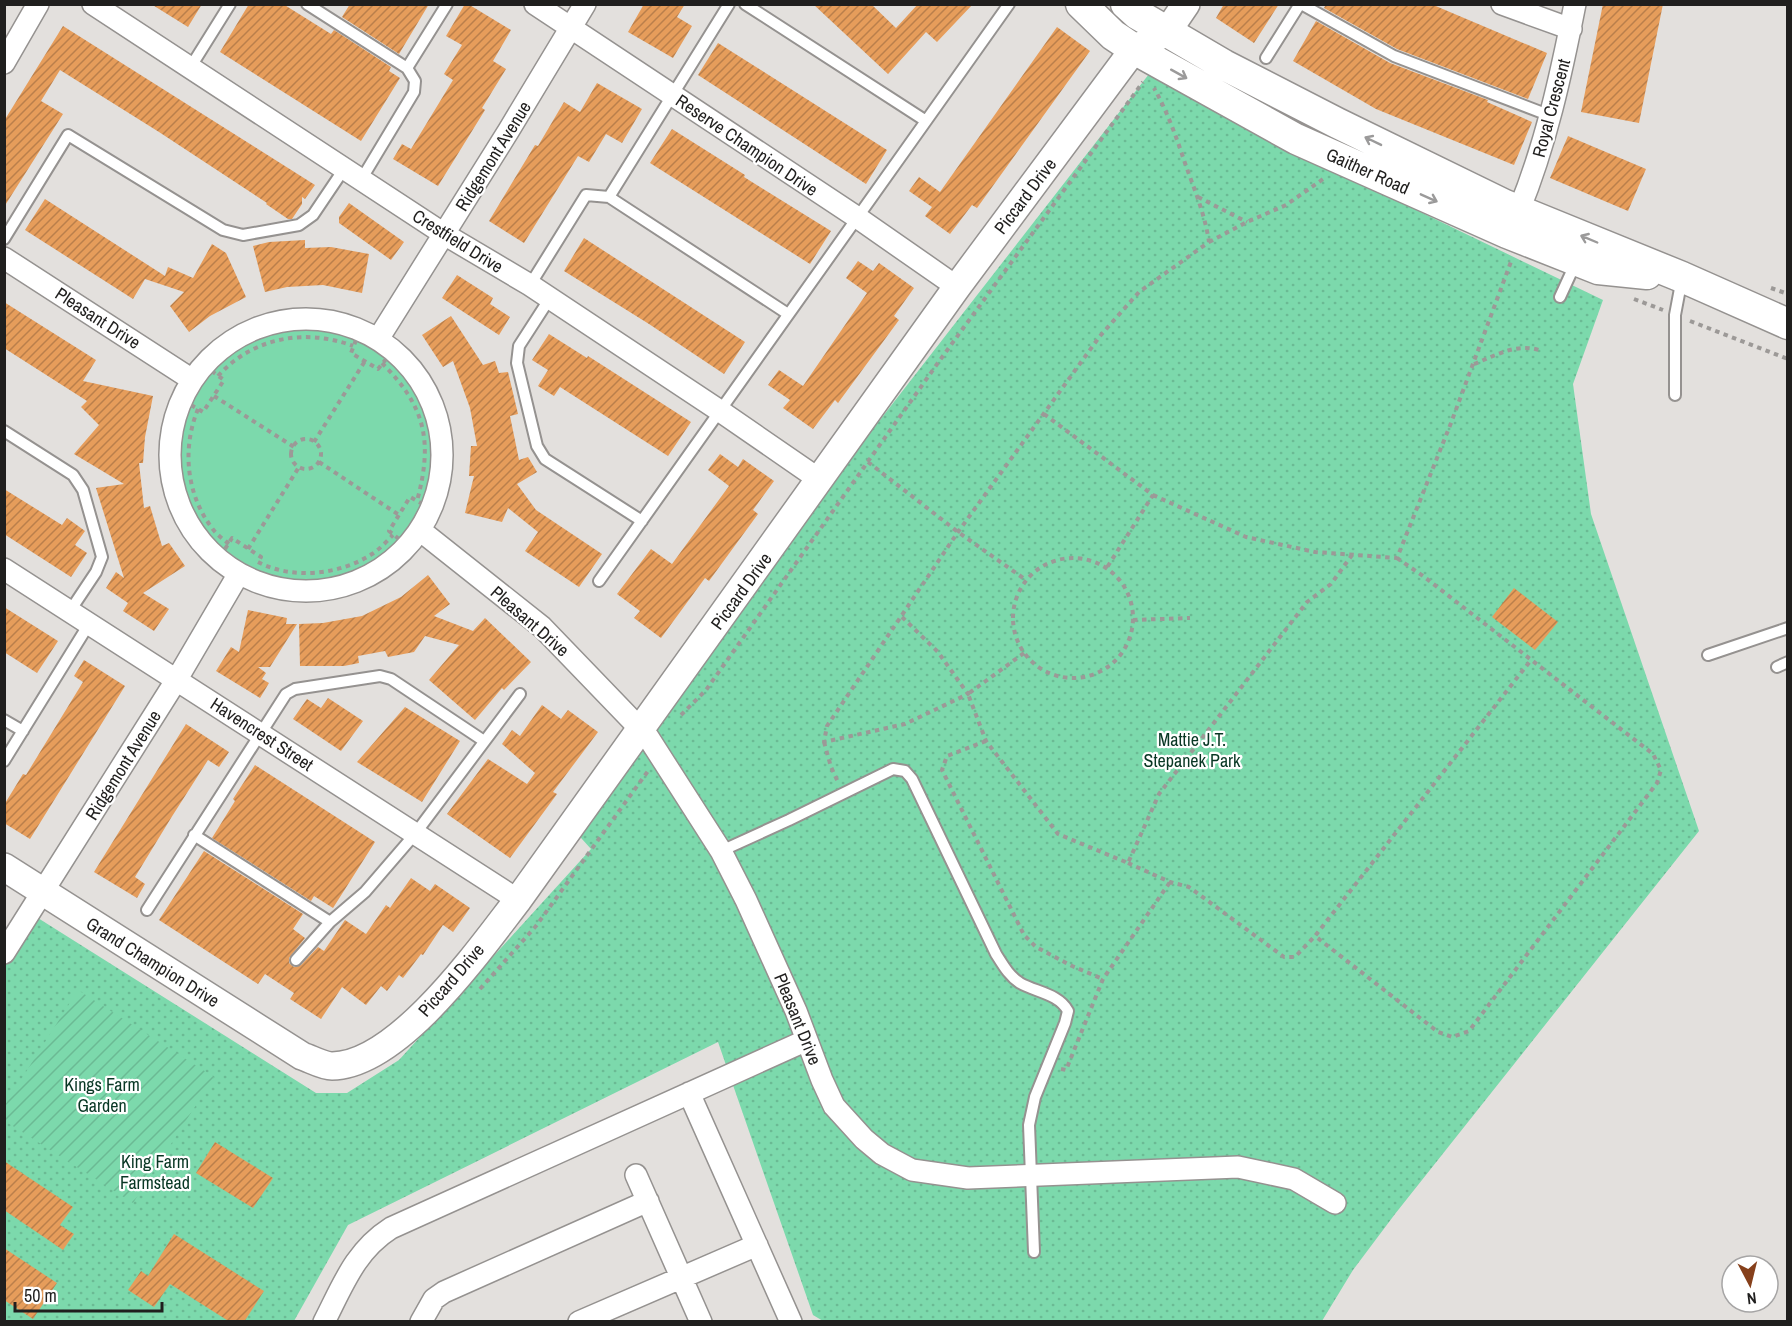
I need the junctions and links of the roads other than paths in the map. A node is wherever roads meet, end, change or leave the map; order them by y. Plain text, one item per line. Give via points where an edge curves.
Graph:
1 (38, 4) edge
2 (93, 4) edge
3 (230, 4) edge
4 (307, 4) edge
5 (447, 4) edge
6 (535, 4) edge
7 (585, 4) edge
8 (729, 4) edge
9 (745, 4) edge
10 (1009, 4) edge
11 (1080, 4) edge
12 (1186, 4) edge
13 (1300, 4) edge
14 (1502, 4) edge
15 (1575, 4) edge
16 (1136, 8) edge
17 (117, 11) edge
18 (570, 28) junction
19 (1570, 29) junction
20 (1167, 32) junction
21 (1134, 49) junction
22 (1266, 58) dead end
23 (4, 63) edge
24 (190, 68) junction
25 (407, 68) junction
26 (672, 95) junction
27 (1551, 116) junction
28 (926, 122) junction
29 (352, 175) junction
30 (609, 197) junction
31 (1519, 210) junction
32 (858, 218) junction
33 (444, 234) junction
34 (4, 238) edge
35 (4, 258) edge
36 (1571, 258) junction
37 (1682, 278) junction
38 (530, 285) junction
39 (957, 287) junction
40 (1560, 297) dead end
41 (549, 298) junction
42 (788, 314) junction
43 (1788, 324) edge
44 (380, 336) junction
45 (191, 379) junction
46 (1675, 394) dead end
47 (720, 411) junction
48 (4, 431) edge
49 (820, 480) junction
50 (642, 521) junction
51 (421, 531) junction
52 (4, 569) edge
53 (246, 571) junction
54 (598, 581) dead end
55 (70, 611) junction
56 (89, 624) junction
57 (1788, 628) edge
58 (1708, 655) dead end
59 (1788, 663) edge
60 (1777, 667) dead end
61 (177, 679) junction
62 (520, 694) dead end
63 (4, 720) edge
64 (640, 728) junction
65 (23, 731) junction
66 (261, 734) junction
67 (484, 741) junction
68 (4, 761) edge
69 (415, 834) junction
70 (194, 835) junction
71 (721, 851) junction
72 (4, 867) edge
73 (43, 892) junction
74 (518, 900) junction
75 (147, 910) dead end
76 (330, 922) junction
77 (4, 953) edge
78 (296, 960) dead end
79 (807, 1041) junction
80 (302, 1056) joint
81 (689, 1093) junction
82 (636, 1175) dead end
83 (1031, 1175) junction
84 (648, 1201) junction
85 (1335, 1203) dead end
86 (757, 1245) junction
87 (1034, 1252) dead end
88 (682, 1277) junction
89 (324, 1322) edge
90 (421, 1322) edge
91 (579, 1322) edge
92 (701, 1322) edge
93 (791, 1322) edge

1 - 23 street
2 - 17 street, Crestfield Drive
3 - 24 lane
4 - 25 lane
5 - 25 lane
6 - 18 street, Reserve Champion Drive
7 - 18 street, Ridgemont Avenue
8 - 26 lane
9 - 28 lane
10 - 28 lane
11 - 21 main road, Gaither Road
12 - 20 street, Piccard Drive
13 - 22 lane
13 - 27 lane via 1394,56
14 - 19 street
15 - 19 street, Royal Crescent
16 - 20 main road, Gaither Road
16 - 21 street
17 - 24 street, Crestfield Drive
18 - 26 street, Reserve Champion Drive
18 - 33 street, Ridgemont Avenue
19 - 27 street, Royal Crescent
20 - 21 street, Piccard Drive
31 -> 20 main road, Gaither Road via 1337,123
21 -> 36 main road, Gaither Road via 1296,139
21 - 39 street, Piccard Drive
24 - 29 street, Crestfield Drive
25 - 29 lane via 415,81 414,92
26 - 30 lane
26 - 32 street, Reserve Champion Drive
27 - 31 street, Royal Crescent
28 - 32 lane
29 - 33 street, Crestfield Drive
29 - 34 lane via 299,225 243,235 222,230 68,135
30 - 38 lane via 586,195
30 - 42 lane
37 -> 31 main road, Gaither Road
32 - 39 street, Reserve Champion Drive
32 - 42 lane
33 - 38 street, Crestfield Drive
33 - 44 street, Ridgemont Avenue
35 - 45 street, Pleasant Drive
36 - 37 main road, Gaither Road via 1598,269
36 - 40 lane via 1571,273
37 - 43 main road, Gaither Road
37 - 46 lane via 1675,315
38 - 41 street, Crestfield Drive
39 - 49 street, Piccard Drive
41 - 47 street, Crestfield Drive
41 - 50 lane via 519,346 517,363 537,446 545,459
42 - 47 lane
44 - 45 street via 331,321 276,322 220,350
44 - 51 street via 417,377 430,400 440,436 438,490
45 - 53 street via 181,399 171,446 172,478 179,503 202,543
47 - 49 street, Crestfield Drive
47 - 50 lane
48 - 55 lane via 74,475 83,490 102,557
49 - 64 street, Piccard Drive
50 - 54 lane
51 - 53 street via 375,572 325,590 277,588
51 - 64 street, Pleasant Drive via 542,627
52 - 55 street, Havencrest Street
53 - 61 street, Ridgemont Avenue
55 - 56 street, Havencrest Street
56 - 61 street, Havencrest Street
56 - 65 lane
57 - 58 lane
59 - 60 lane
61 - 66 street, Havencrest Street
61 - 73 street, Ridgemont Avenue
62 - 67 lane
63 - 65 lane
64 - 71 street, Pleasant Drive
64 - 74 street, Piccard Drive
65 - 68 lane
66 - 67 lane via 286,694 296,689 380,676 391,679
66 - 69 street, Havencrest Street
66 - 70 lane
67 - 69 lane
69 - 74 street, Havencrest Street
69 - 76 lane via 365,892
70 - 75 lane
70 - 76 lane
71 - 79 street, Pleasant Drive via 751,910
71 - 83 lane via 893,769 904,771 912,779 1008,973 1059,1000 1068,1011 1035,1097 1029,1125
72 - 73 street, Grand Champion Drive
73 - 77 street, Ridgemont Avenue
73 - 80 street, Grand Champion Drive
74 - 80 street, Piccard Drive via 450,985 405,1031 358,1061 331,1066
76 - 78 lane
79 - 81 street
79 - 83 street, Pleasant Drive via 834,1106 882,1154 912,1170 968,1178
81 - 86 street
81 - 89 street via 377,1237 355,1260
82 - 84 street
83 - 85 street, Pleasant Drive via 1238,1167 1294,1179
83 - 87 lane
84 - 88 street
84 - 90 street via 444,1292 434,1299
86 - 88 street
86 - 93 street
88 - 91 street
88 - 92 street

